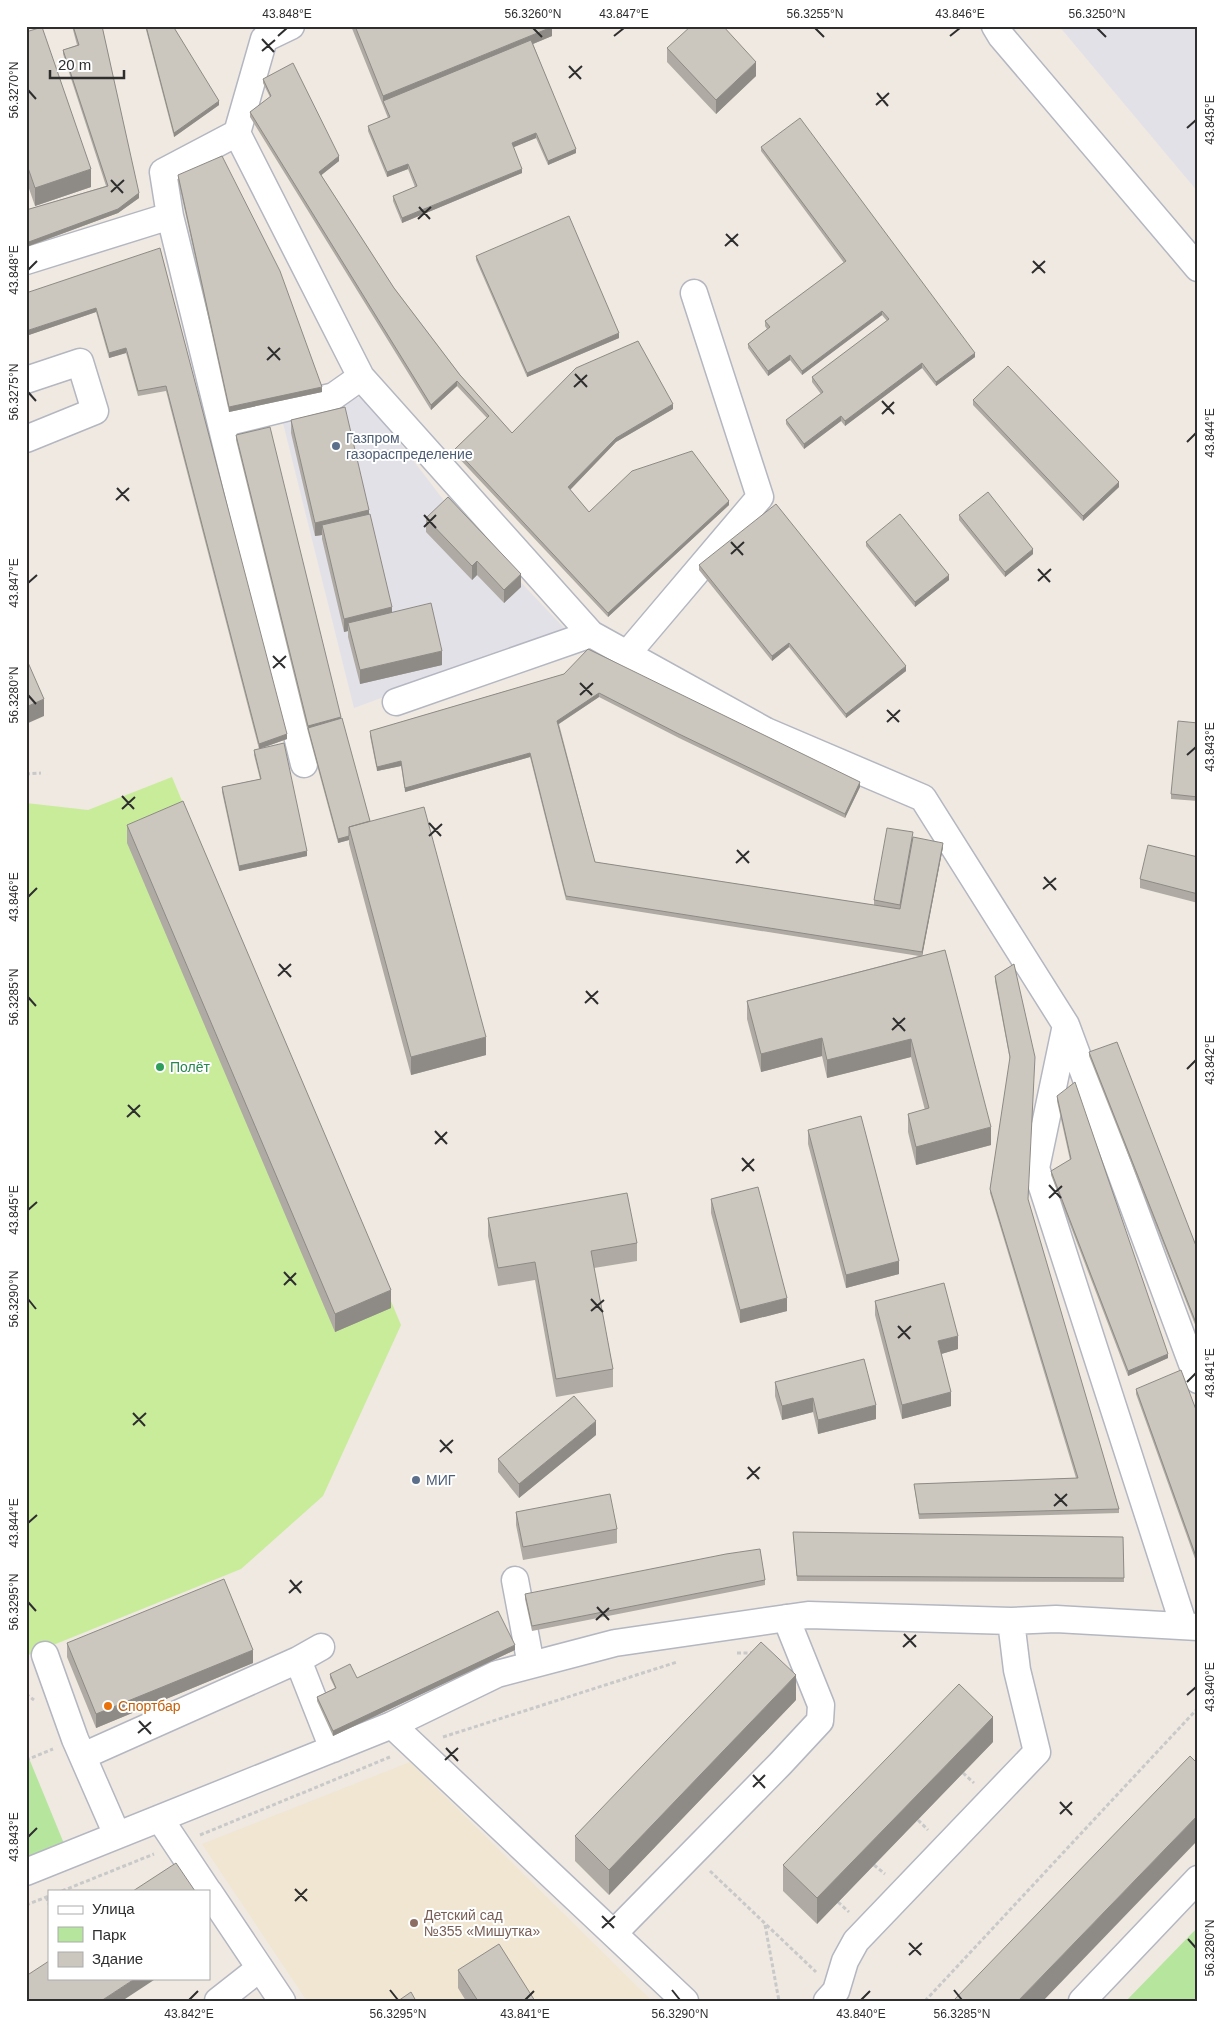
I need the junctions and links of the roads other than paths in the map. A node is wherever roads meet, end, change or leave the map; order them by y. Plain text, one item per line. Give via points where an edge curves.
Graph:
1 (291, 26) edge
2 (995, 26) edge
3 (237, 133) junction
4 (170, 216) junction
5 (26, 262) edge
6 (1198, 268) edge
7 (694, 293) dead end
8 (361, 377) junction
9 (26, 380) edge
10 (221, 424) junction
11 (26, 439) edge
12 (590, 634) junction
13 (627, 654) junction
14 (396, 702) dead end
15 (304, 764) dead end
16 (1066, 1025) junction
17 (1198, 1380) edge
18 (515, 1580) dead end
19 (786, 1618) junction
20 (1011, 1621) junction
21 (1191, 1626) edge
22 (320, 1648) dead end
23 (45, 1655) dead end
24 (298, 1660) junction
25 (531, 1665) junction
26 (392, 1725) junction
27 (333, 1749) junction
28 (83, 1756) junction
29 (160, 1819) junction
30 (117, 1835) junction
31 (26, 1872) edge
32 (1198, 1879) edge
33 (207, 1890) edge
34 (210, 1894) edge
35 (614, 1933) junction
36 (260, 1968) junction
37 (836, 1998) edge
38 (218, 2001) edge
39 (282, 2001) edge
40 (685, 2001) edge
41 (1082, 2001) edge

1 - 3 street via 264,39
2 - 6 street
3 - 4 street via 163,172
3 - 8 street
4 - 5 street
4 - 10 street
7 - 13 street via 760,497
8 - 10 street via 334,396
8 - 12 street
9 - 11 street via 80,362 95,412
10 - 15 street
12 - 13 street
12 - 14 street
13 - 16 street via 766,731 923,798
16 - 17 street
16 - 21 street via 1036,1168
18 - 25 street
19 - 20 street via 808,1615
19 - 25 street via 615,1642
19 - 35 street via 821,1705 820,1720
20 - 21 street via 1056,1619
20 - 37 street via 1018,1670 1037,1752 856,1941 845,1961
22 - 24 street
23 - 28 street
24 - 27 street
24 - 28 street
25 - 26 street via 497,1674
26 - 27 street
26 - 35 street
27 - 29 street
28 - 30 street
29 - 30 street
29 - 33 street
30 - 31 street
32 - 41 street
34 - 36 street
35 - 40 street
36 - 38 street
36 - 39 street

